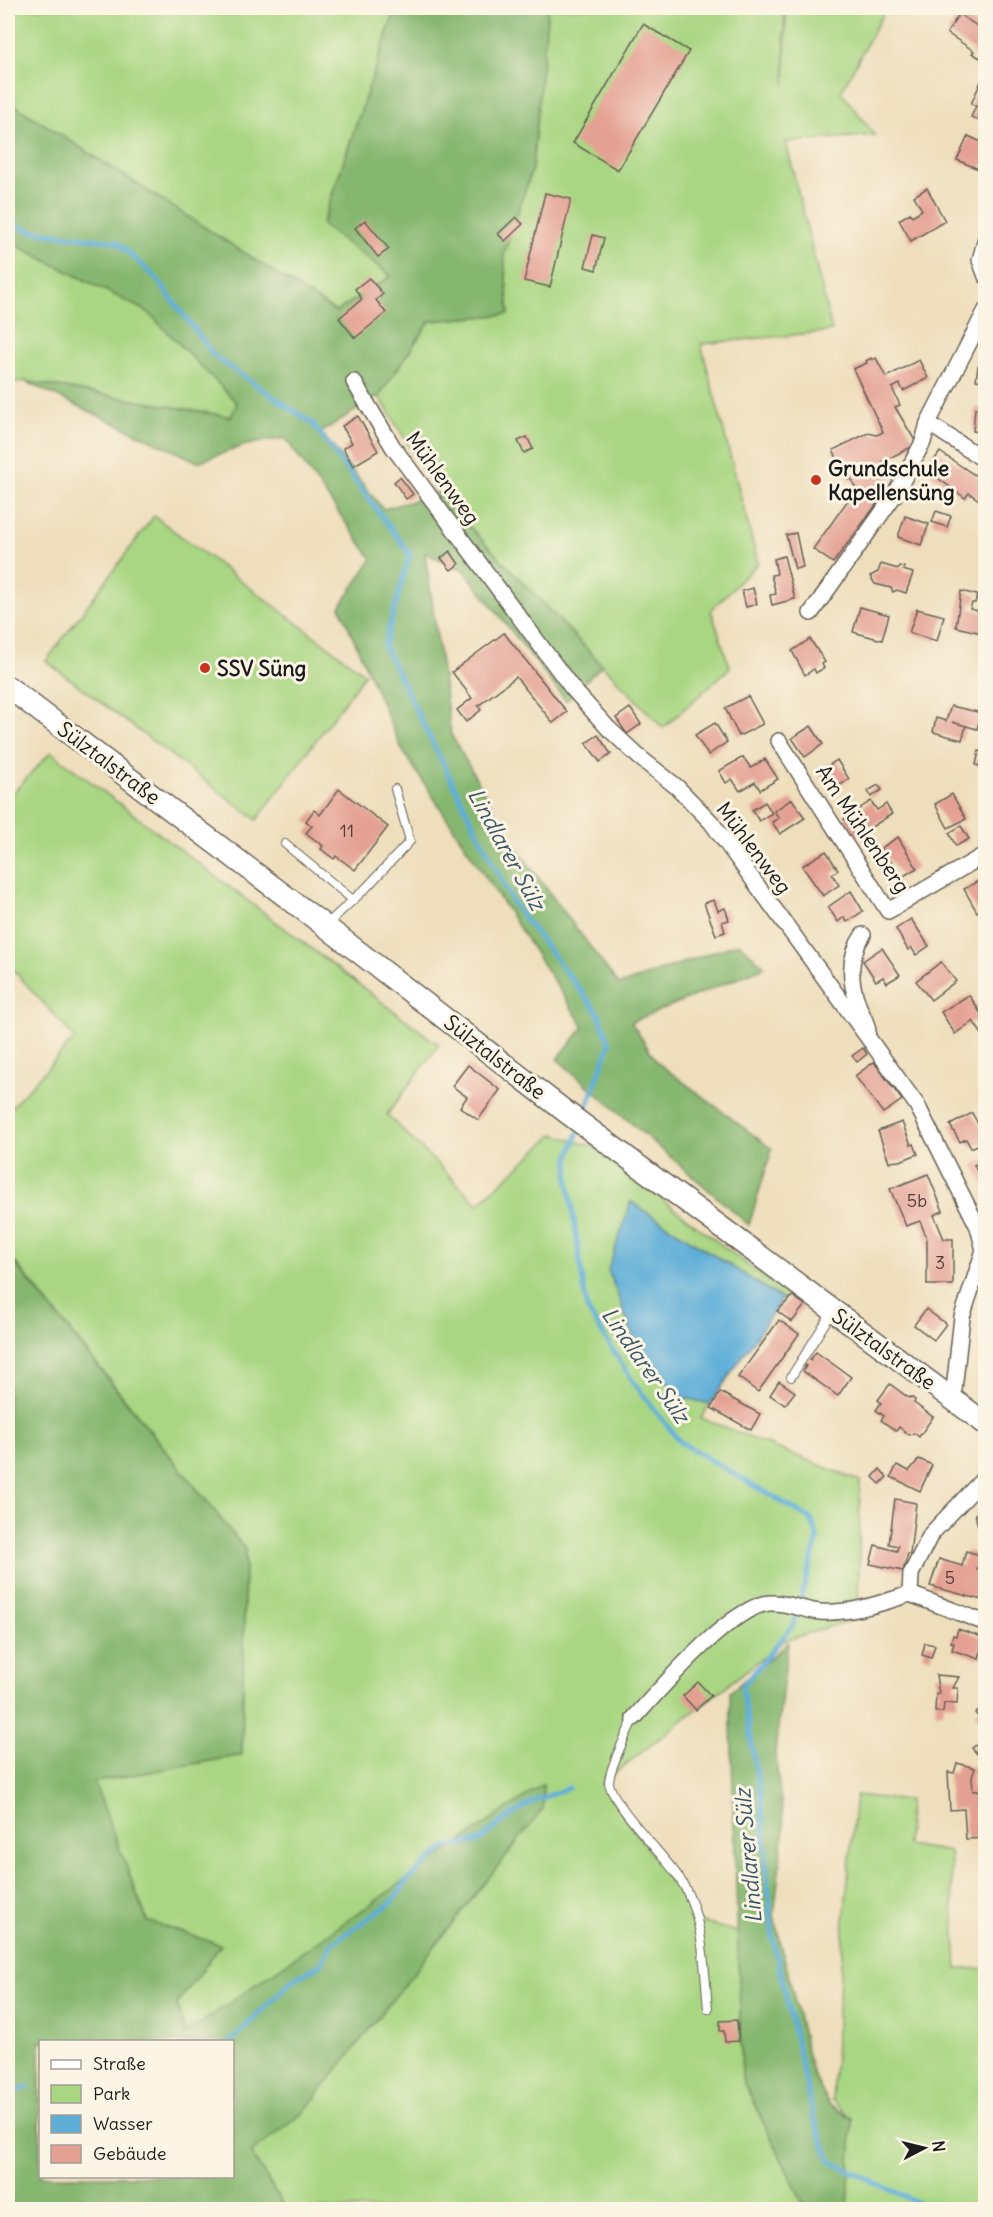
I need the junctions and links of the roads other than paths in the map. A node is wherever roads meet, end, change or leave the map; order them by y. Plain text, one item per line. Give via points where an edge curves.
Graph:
1 (986, 238) edge
2 (986, 276) edge
3 (986, 310) edge
4 (354, 382) dead end
5 (928, 423) junction
6 (986, 461) edge
7 (811, 613) dead end
8 (8, 687) edge
9 (779, 741) dead end
10 (394, 789) dead end
11 (285, 844) dead end
12 (986, 854) edge
13 (353, 900) junction
14 (326, 926) junction
15 (863, 935) dead end
16 (868, 1040) junction
17 (832, 1311) junction
18 (791, 1377) dead end
19 (953, 1399) junction
20 (986, 1424) edge
21 (986, 1476) edge
22 (910, 1594) junction
23 (986, 1623) edge
24 (634, 1718) joint
25 (708, 2009) dead end

1 - 2 street via 980,260
3 - 5 street
4 - 16 street, Mühlenweg via 393,447 572,688 608,728 711,822
5 - 6 street
5 - 7 street via 923,442 896,493
8 - 14 main road, Sülztalstraße
9 - 12 street, Am Mühlenberg via 888,911
10 - 13 lane via 410,841
11 - 13 lane
13 - 14 lane
14 - 17 main road, Sülztalstraße
15 - 16 street via 854,951 851,975 868,1028
16 - 19 street, Mühlenweg via 917,1105 978,1227 984,1250 962,1317
17 - 18 lane
17 - 19 main road, Sülztalstraße
19 - 20 main road, Sülztalstraße
21 - 22 street via 931,1534 911,1574
22 - 23 street
22 - 24 street via 848,1611 769,1603 748,1609 699,1648
24 - 25 lane via 609,1782 616,1800 680,1879 692,1903 701,1942

